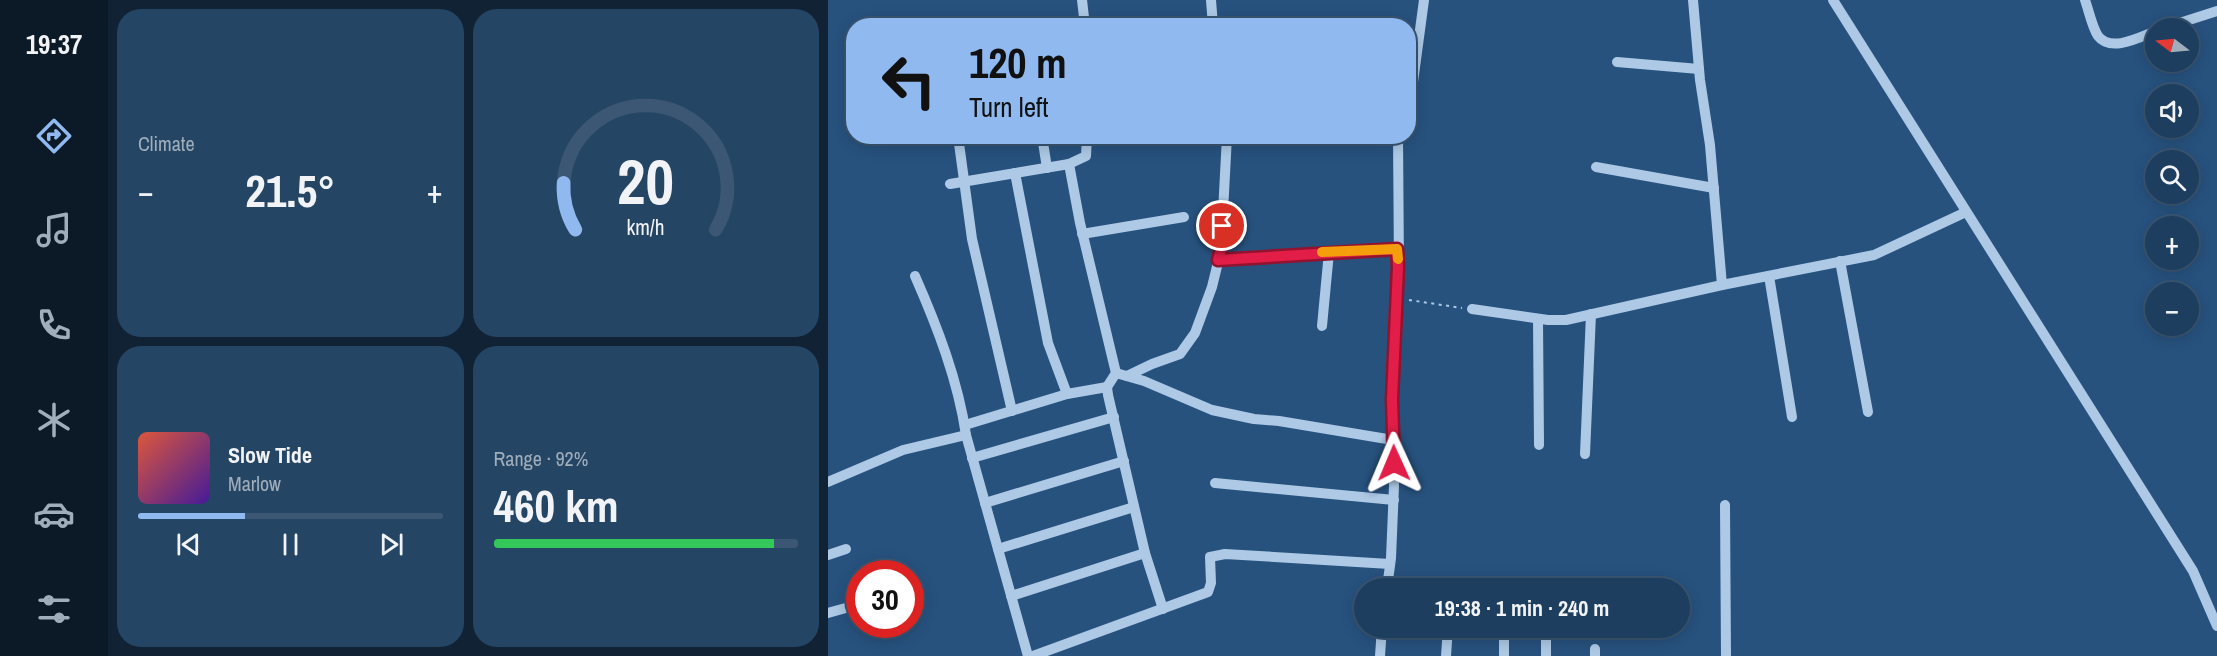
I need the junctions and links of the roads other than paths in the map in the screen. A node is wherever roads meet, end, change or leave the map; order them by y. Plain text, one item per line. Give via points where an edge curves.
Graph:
1 (1082, 0) edge
2 (1211, 0) edge
3 (1424, 0) edge
4 (1693, 0) edge
5 (1833, 0) edge
6 (2085, 0) edge
7 (2217, 11) edge
8 (1084, 18) edge
9 (1213, 18) edge
10 (2195, 18) edge
11 (2145, 35) edge
12 (1416, 60) edge
13 (1617, 62) dead end
14 (1698, 69) junction
15 (959, 144) edge
16 (1043, 144) edge
17 (1087, 144) edge
18 (1227, 144) edge
19 (1398, 144) edge
20 (1070, 164) junction
21 (1596, 167) dead end
22 (1047, 168) junction
23 (1015, 173) junction
24 (964, 182) junction
25 (950, 184) dead end
26 (1714, 188) junction
27 (1966, 212) junction
28 (1184, 217) dead end
29 (1082, 234) junction
30 (1397, 249) junction
31 (1329, 252) junction
32 (1218, 260) junction
33 (1839, 261) junction
34 (915, 276) dead end
35 (1769, 276) junction
36 (1722, 285) junction
37 (1472, 309) road end
38 (1591, 314) junction
39 (1538, 319) junction
40 (1322, 326) dead end
41 (1122, 374) junction
42 (1107, 387) junction
43 (1067, 394) junction
44 (1012, 411) junction
45 (1868, 412) dead end
46 (1114, 417) junction
47 (1792, 417) dead end
48 (965, 430) junction
49 (1393, 440) junction
50 (1539, 445) dead end
51 (1585, 454) dead end
52 (972, 458) junction
53 (1124, 462) junction
54 (828, 482) edge
55 (1215, 483) dead end
56 (1394, 500) junction
57 (985, 503) junction
58 (1725, 505) dead end
59 (1134, 507) junction
60 (846, 549) dead end
61 (998, 549) junction
62 (1145, 553) junction
63 (828, 555) edge
64 (1390, 564) junction
65 (1388, 578) edge
66 (1011, 596) junction
67 (846, 608) edge
68 (1163, 609) junction
69 (828, 613) edge
70 (2217, 626) edge
71 (1381, 638) edge
72 (1447, 638) edge
73 (1504, 638) edge
74 (1546, 638) edge
75 (1028, 656) edge
76 (1033, 656) edge
77 (1380, 656) edge
78 (1446, 656) edge
79 (1504, 656) edge
80 (1546, 656) edge
81 (1726, 656) edge

1 - 8 street
2 - 9 street
3 - 12 street
4 - 14 street
5 - 27 street
6 - 11 street via 2098,36 2107,42 2116,45
7 - 10 street
13 - 14 street
14 - 26 street
15 - 24 street
16 - 22 street
17 - 20 street via 1086,156
18 - 32 street
19 - 30 street
20 - 22 street
20 - 29 street
21 - 26 street
22 - 23 street
23 - 24 street
23 - 43 street via 1048,343
24 - 25 street
24 - 44 street via 972,239
26 - 36 street
27 - 33 street via 1874,255
27 - 70 street via 2193,571
28 - 29 street
29 - 41 street
30 - 31 street
30 - 49 street
31 - 32 street
31 - 40 street
32 - 41 street via 1195,333 1180,354
33 - 35 street
33 - 45 street
34 - 48 street via 934,320
35 - 36 street
35 - 47 street
36 - 38 street
37 - 39 street
38 - 39 street via 1566,320
38 - 51 street
39 - 50 street
41 - 42 street
41 - 49 street via 1212,410
42 - 43 street
42 - 46 street
43 - 44 street
44 - 48 street
46 - 52 street
46 - 53 street
48 - 52 street
48 - 54 street via 903,450
49 - 56 street
52 - 57 street
53 - 57 street
53 - 59 street
55 - 56 street
56 - 64 street
57 - 61 street
58 - 81 street
59 - 61 street
59 - 62 street
60 - 63 street
61 - 66 street
62 - 66 street
62 - 68 street
64 - 65 street
64 - 68 street via 1225,554 1210,557 1208,592
66 - 75 street
67 - 69 street
68 - 76 street
71 - 77 street
72 - 78 street
73 - 79 street
74 - 80 street

